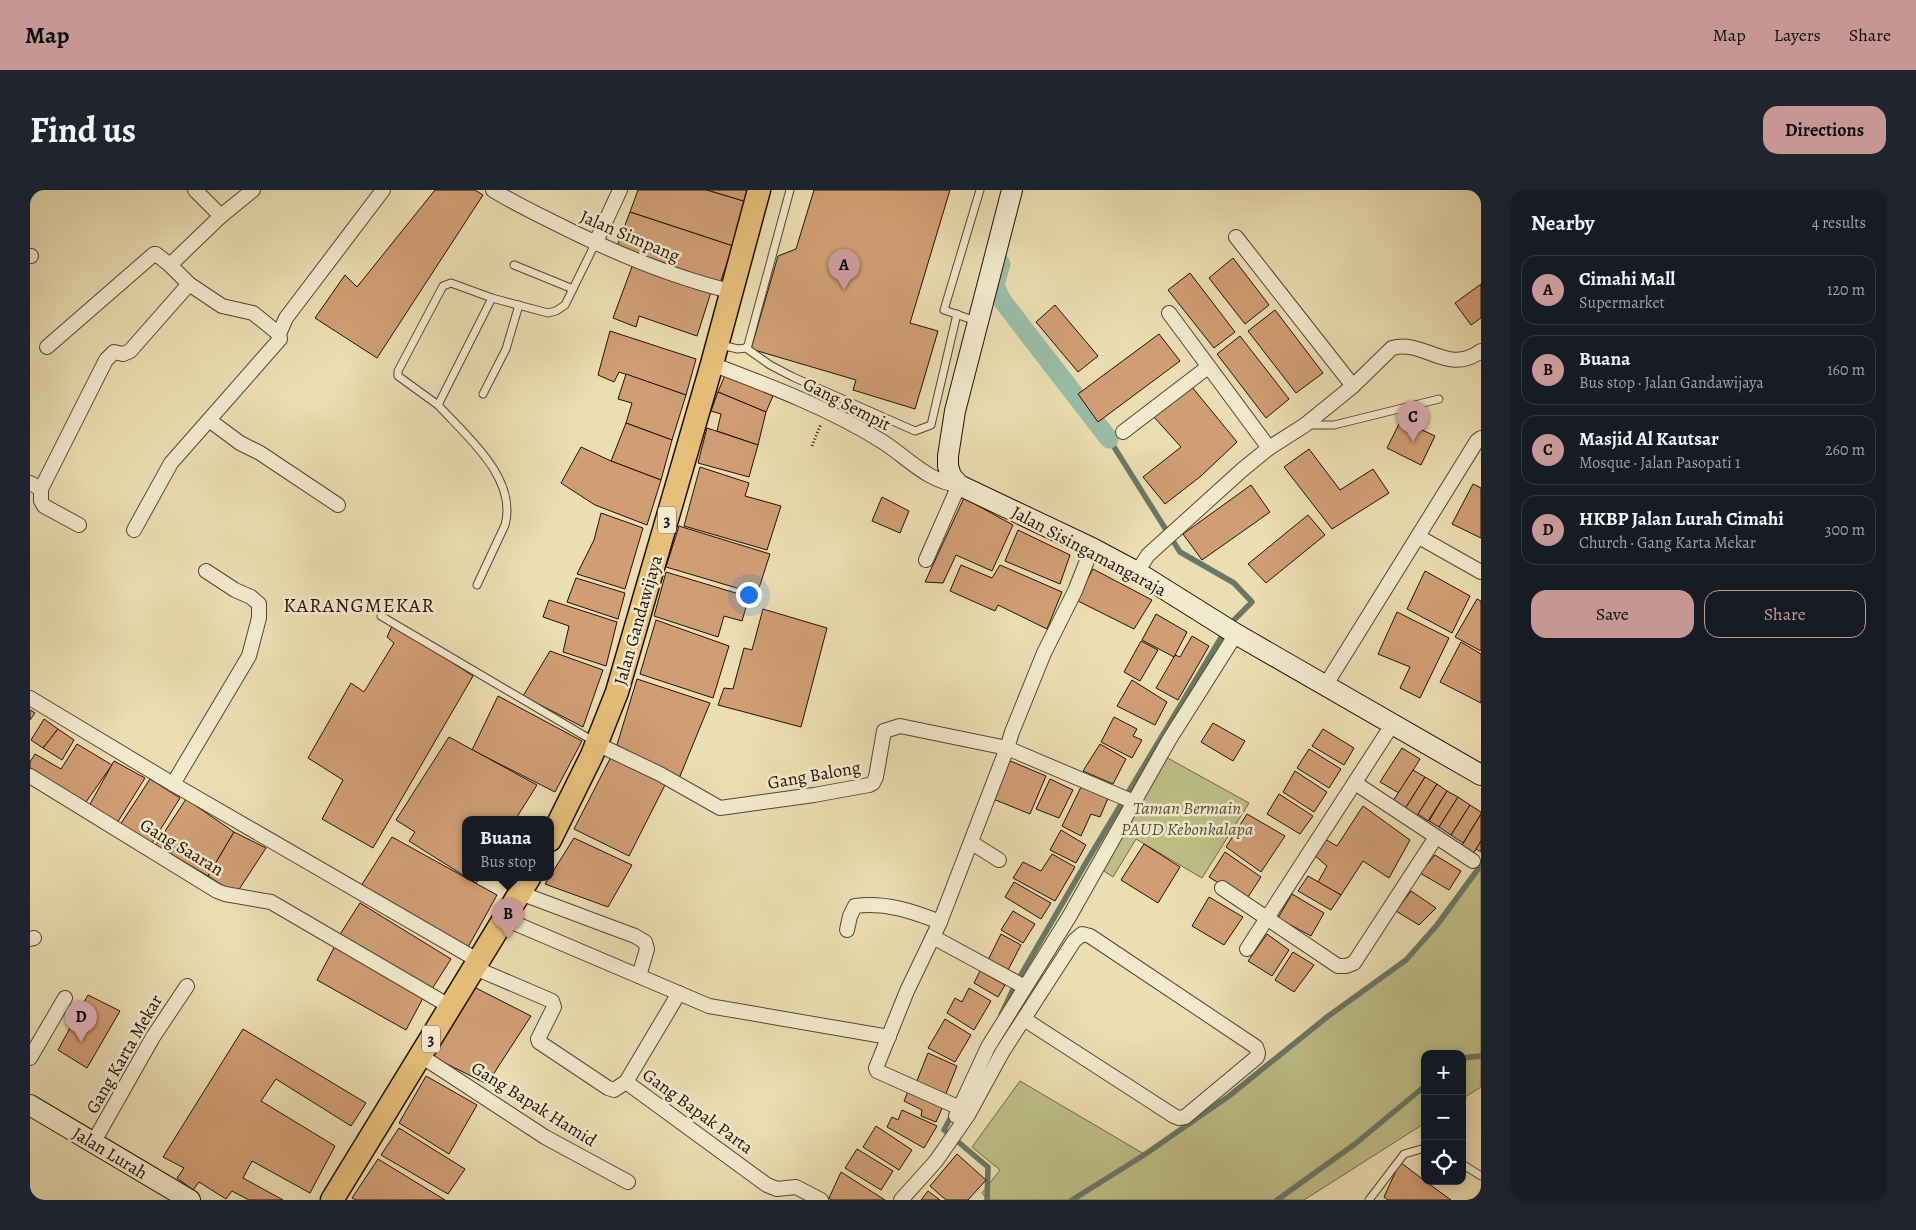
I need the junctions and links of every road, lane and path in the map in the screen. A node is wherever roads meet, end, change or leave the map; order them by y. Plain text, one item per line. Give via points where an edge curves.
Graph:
1 (195, 190) edge
2 (253, 190) edge
3 (383, 190) edge
4 (493, 190) edge
5 (620, 190) edge
6 (759, 190) edge
7 (790, 190) edge
8 (980, 190) edge
9 (1012, 190) edge
10 (221, 216) junction
11 (1236, 237) dead end
12 (595, 244) junction
13 (170, 265) junction
14 (514, 265) dead end
15 (189, 284) junction
16 (573, 289) junction
17 (730, 291) junction
18 (492, 298) junction
19 (519, 306) junction
20 (1169, 312) dead end
21 (957, 314) junction
22 (978, 321) junction
23 (279, 334) junction
24 (47, 348) dead end
25 (746, 348) junction
26 (1481, 351) edge
27 (715, 354) junction
28 (1208, 367) junction
29 (1353, 386) junction
30 (483, 394) dead end
31 (1438, 399) dead end
32 (438, 405) junction
33 (826, 412) junction
34 (209, 420) junction
35 (1305, 425) junction
36 (1123, 432) dead end
37 (1481, 438) edge
38 (812, 446) dead end
39 (1269, 448) junction
40 (959, 485) junction
41 (35, 486) edge
42 (338, 506) dead end
43 (79, 525) dead end
44 (134, 530) dead end
45 (1419, 537) junction
46 (1092, 548) junction
47 (926, 560) dead end
48 (206, 571) dead end
49 (1137, 572) junction
50 (1481, 572) edge
51 (477, 585) dead end
52 (381, 616) dead end
53 (1228, 629) junction
54 (1325, 686) junction
55 (30, 698) edge
56 (1392, 725) junction
57 (597, 744) junction
58 (1007, 748) junction
59 (1481, 775) edge
60 (30, 776) edge
61 (1355, 783) junction
62 (173, 784) junction
63 (1134, 802) junction
64 (554, 833) edge
65 (1436, 836) junction
66 (972, 843) junction
67 (999, 860) dead end
68 (1474, 861) dead end
69 (525, 885) edge
70 (1222, 888) dead end
71 (1267, 917) junction
72 (505, 919) junction
73 (940, 922) junction
74 (847, 930) dead end
75 (932, 937) junction
76 (1247, 949) dead end
77 (477, 964) junction
78 (639, 976) junction
79 (186, 986) dead end
80 (1025, 987) junction
81 (679, 993) junction
82 (65, 998) dead end
83 (451, 1007) junction
84 (1024, 1019) junction
85 (889, 1037) junction
86 (421, 1056) junction
87 (30, 1058) edge
88 (626, 1082) junction
89 (30, 1106) edge
90 (960, 1108) junction
91 (94, 1142) junction
92 (1421, 1149) edge
93 (942, 1151) junction
94 (1466, 1167) edge
95 (1481, 1176) edge
96 (628, 1182) dead end
97 (190, 1200) edge
98 (332, 1200) edge
99 (821, 1200) edge
100 (902, 1200) edge
101 (1369, 1200) edge

1 - 10 street
2 - 10 street
3 - 23 street via 286,318
4 - 12 street, Jalan Simpang
5 - 12 street
6 - 17 main road, Jalan Gandawijaya / 3
7 - 25 lane
8 - 21 lane via 944,310
9 - 22 main road
10 - 13 street
11 - 29 street
12 - 16 lane
12 - 17 street, Jalan Simpang via 662,272
13 - 15 street
13 - 24 street via 154,254
14 - 16 lane
15 - 23 street via 222,306 253,313
15 - 41 street via 130,351 123,354 114,352 106,360
16 - 19 lane via 565,305 556,311 548,313
17 - 27 main road, Jalan Gandawijaya / 3
18 - 19 lane
18 - 32 lane
18 - 32 lane via 451,283 444,286 398,371 398,376
19 - 30 lane via 506,349
20 - 28 street
21 - 22 lane
21 - 25 lane via 931,425 915,431 793,377
22 - 40 main road via 954,411 948,456 948,466
23 - 34 street via 280,339
25 - 27 lane
26 - 29 street via 1472,357 1452,360 1418,349 1392,348
27 - 33 street, Gang Sempit
27 - 57 main road, Jalan Gandawijaya / 3 via 617,692
28 - 36 street
28 - 39 street
29 - 35 street
31 - 35 lane via 1334,425
32 - 51 lane via 490,463 504,488 508,514 505,525
33 - 38 path
33 - 40 street, Gang Sempit via 884,442 926,473
34 - 42 street
34 - 44 street via 171,463
35 - 39 street
37 - 45 street
39 - 49 street via 1148,555
40 - 46 main road, Jalan Sisingamangaraja
40 - 47 street
41 - 43 street via 44,506
45 - 50 street
45 - 54 street
46 - 49 main road, Jalan Sisingamangaraja
46 - 58 street via 1044,653
48 - 62 street via 259,604 260,618 249,656
49 - 53 main road, Jalan Sisingamangaraja
52 - 57 lane
53 - 54 main road, Jalan Sisingamangaraja
53 - 63 street
54 - 56 main road, Jalan Sisingamangaraja
55 - 62 street
56 - 59 main road, Jalan Sisingamangaraja
56 - 61 street
57 - 58 street, Gang Balong via 720,808 869,785 876,777 884,731 892,727
57 - 64 main road, Jalan Gandawijaya / 3
58 - 63 street
58 - 66 street
60 - 83 street, Gang Saaran via 217,891 272,902
61 - 65 street
61 - 71 street
62 - 77 street
63 - 80 street
65 - 68 street
65 - 71 street via 1354,963 1338,966
66 - 67 street
66 - 73 street
69 - 72 main road, 3
69 - 78 street via 645,942 647,949
70 - 71 street
71 - 76 street
72 - 77 main road, 3
72 - 78 street
73 - 74 street via 906,909 868,904 855,906
73 - 75 street
75 - 80 street
75 - 85 street
77 - 83 main road, 3
77 - 88 street, Gang Bapak Parta via 552,1001 554,1007 538,1039 543,1045 608,1088 616,1090
78 - 81 street
79 - 91 street, Gang Karta Mekar via 153,1037
80 - 90 street via 988,1047
81 - 85 street via 709,1006
81 - 88 street
82 - 87 street
83 - 86 main road, 3
84 - 84 street via 1074,941 1082,934 1090,936 1256,1047 1258,1053 1185,1117 1179,1118
84 - 93 street via 968,1115
85 - 90 street via 877,1072
86 - 96 street, Gang Bapak Hamid via 545,1137
86 - 98 main road, 3
88 - 99 street, Gang Bapak Parta via 767,1185 777,1189 796,1187
89 - 91 main road, Jalan Lurah
90 - 93 street
91 - 97 main road, Jalan Lurah
92 - 101 lane via 1404,1154
93 - 100 street
94 - 95 lane

